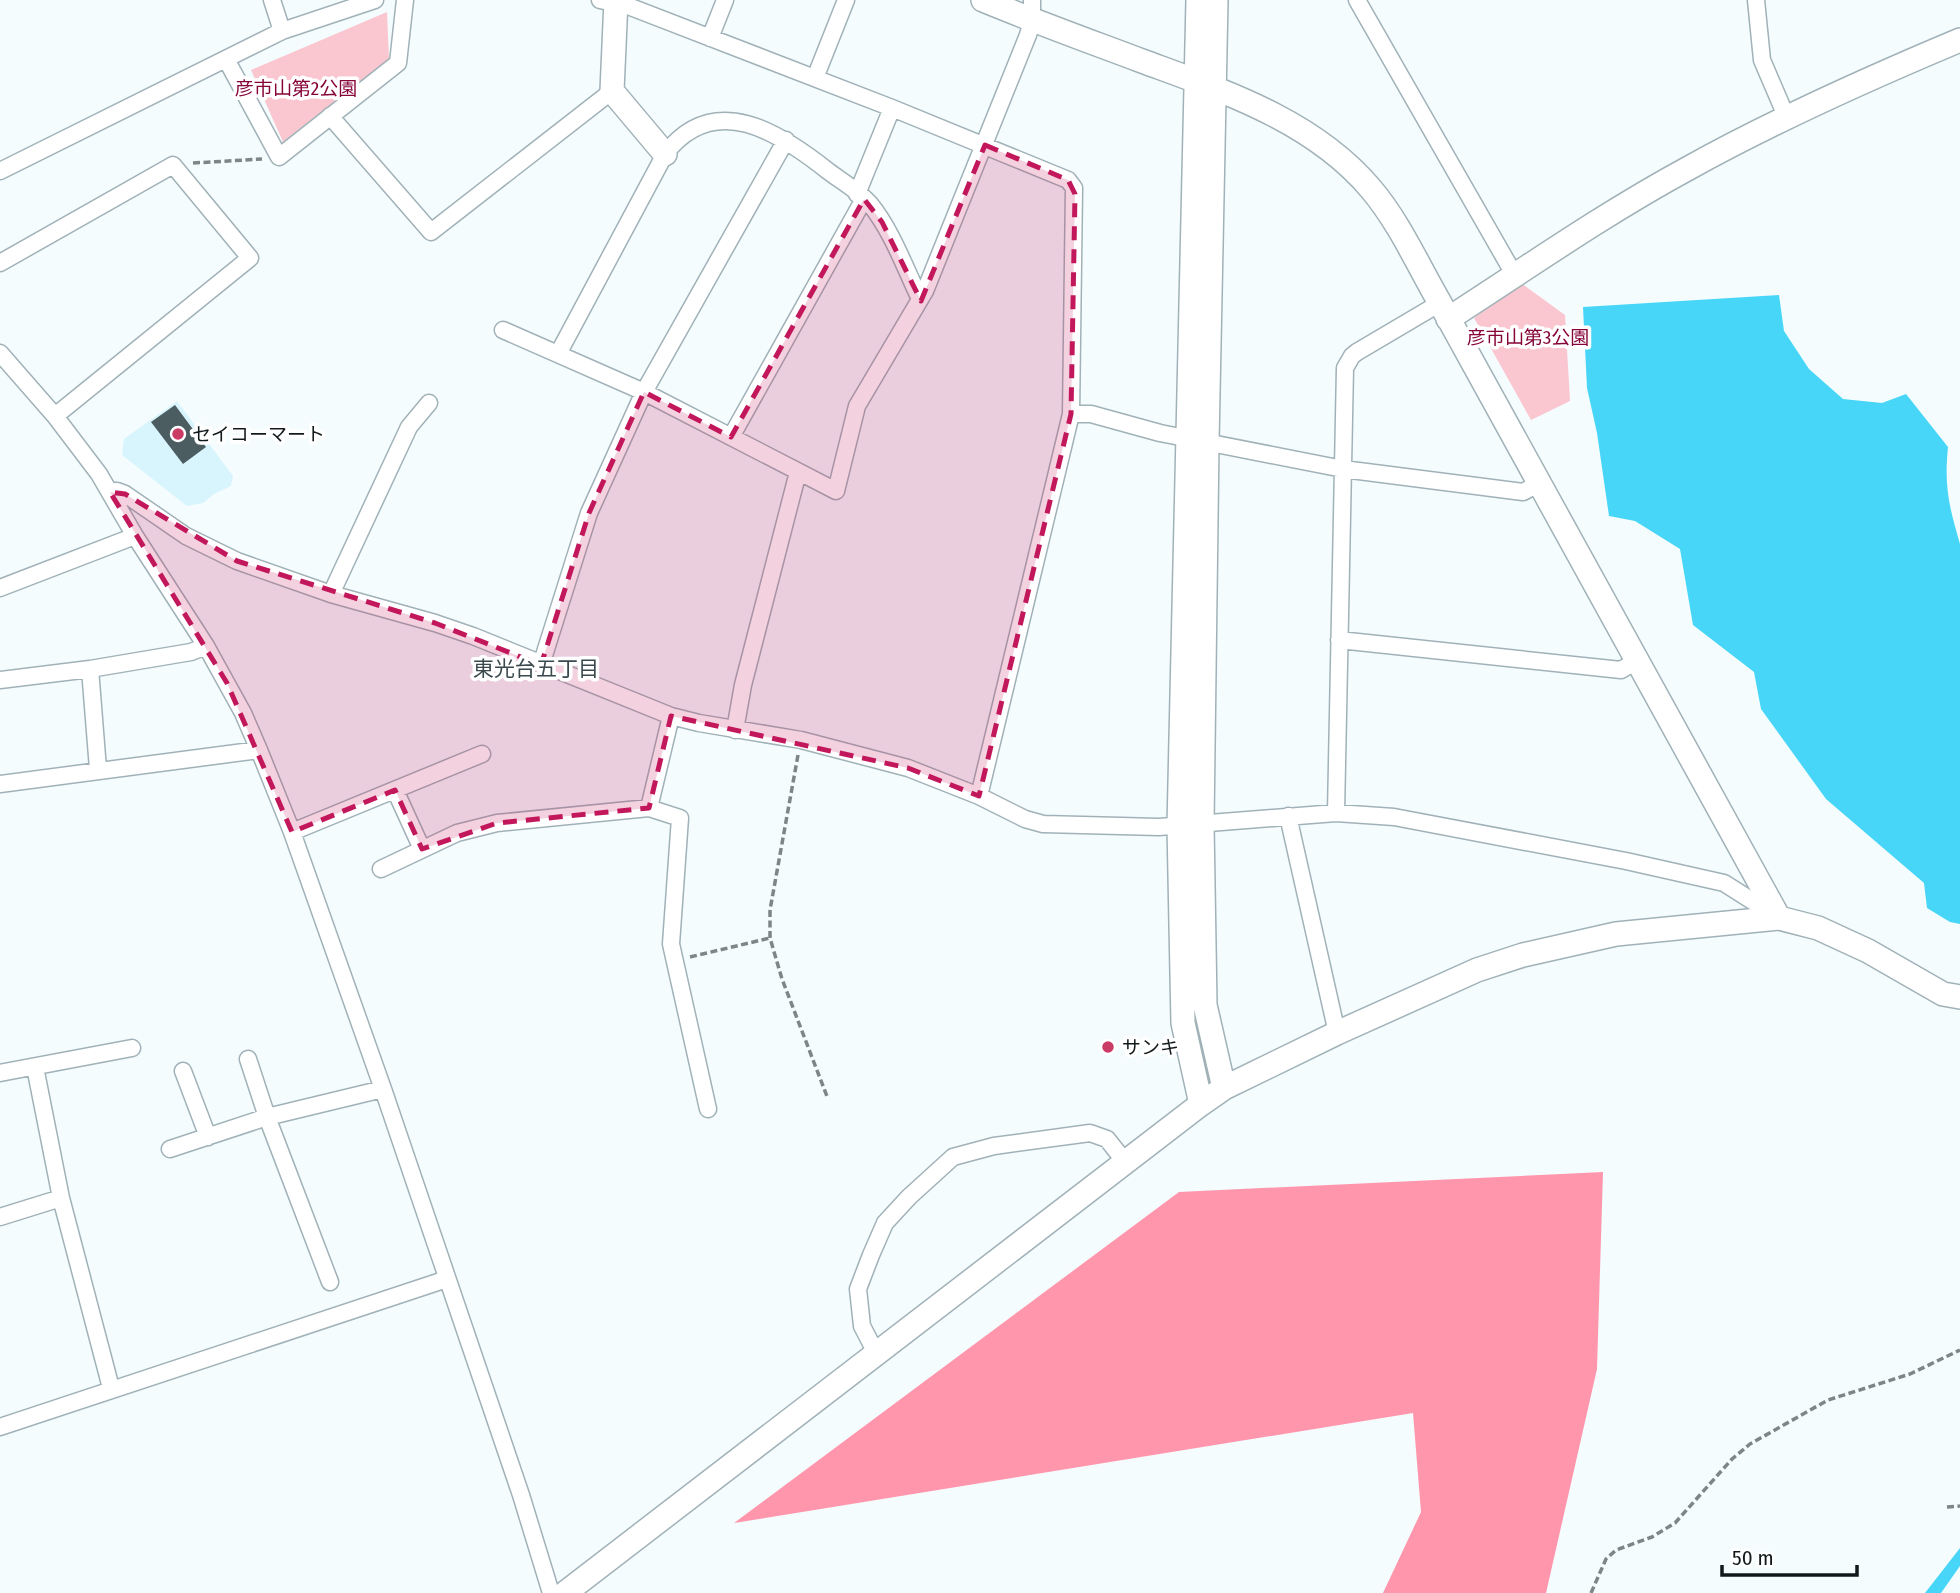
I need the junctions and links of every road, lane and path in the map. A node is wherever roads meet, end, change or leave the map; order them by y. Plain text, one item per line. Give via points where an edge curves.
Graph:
1 (272, 0) edge
2 (375, 0) edge
3 (405, 0) edge
4 (725, 0) edge
5 (846, 0) edge
6 (983, 0) edge
7 (1198, 0) edge
8 (1216, 0) edge
9 (1357, 0) edge
10 (1756, 0) edge
11 (610, 1) edge
12 (1032, 10) edge
13 (282, 32) junction
14 (710, 38) junction
15 (1960, 40) edge
16 (226, 59) junction
17 (815, 78) junction
18 (1207, 85) junction
19 (612, 91) junction
20 (892, 108) junction
21 (330, 116) junction
22 (1786, 116) junction
23 (786, 140) junction
24 (985, 145) junction
25 (666, 153) junction
26 (279, 156) junction
27 (173, 165) junction
28 (0, 171) edge
29 (861, 196) junction
30 (0, 263) edge
31 (1514, 276) junction
32 (920, 299) junction
33 (1444, 311) junction
34 (503, 330) dead end
35 (0, 353) edge
36 (558, 354) junction
37 (644, 392) junction
38 (429, 402) dead end
39 (1071, 414) junction
40 (55, 416) junction
41 (731, 437) junction
42 (1197, 440) junction
43 (1343, 469) junction
44 (798, 471) junction
45 (1540, 483) junction
46 (110, 492) junction
47 (135, 536) junction
48 (0, 588) edge
49 (331, 594) junction
50 (1339, 640) junction
51 (206, 646) junction
52 (1638, 660) junction
53 (541, 664) junction
54 (90, 669) junction
55 (0, 680) edge
56 (671, 716) junction
57 (735, 730) junction
58 (801, 740) junction
59 (259, 750) junction
60 (482, 754) dead end
61 (98, 769) junction
62 (0, 784) edge
63 (395, 790) junction
64 (979, 796) junction
65 (649, 808) junction
66 (1336, 813) junction
67 (1287, 816) junction
68 (1202, 824) junction
69 (1179, 826) junction
70 (292, 832) junction
71 (422, 849) junction
72 (381, 869) dead end
73 (1779, 918) junction
74 (770, 938) junction
75 (675, 960) junction
76 (1960, 998) edge
77 (1337, 1033) junction
78 (132, 1048) dead end
79 (248, 1059) dead end
80 (35, 1067) junction
81 (183, 1071) dead end
82 (0, 1073) edge
83 (1224, 1088) junction
84 (383, 1089) junction
85 (828, 1099) dead end
86 (1201, 1104) junction
87 (708, 1109) dead end
88 (267, 1117) junction
89 (208, 1137) junction
90 (170, 1149) dead end
91 (1126, 1163) junction
92 (61, 1198) junction
93 (0, 1217) edge
94 (447, 1279) junction
95 (330, 1282) dead end
96 (1960, 1350) edge
97 (877, 1355) junction
98 (111, 1388) junction
99 (0, 1427) edge
100 (1960, 1506) edge
101 (1947, 1507) dead end
102 (551, 1593) edge
103 (565, 1593) edge
104 (1591, 1593) edge

1 - 13 street
2 - 13 street
3 - 21 street via 398,63
4 - 14 street
5 - 17 street
6 - 12 street
7 - 18 street
8 - 18 street
9 - 31 street
10 - 22 street via 1762,60
11 - 14 street
11 - 19 street
12 - 18 street
12 - 24 street
13 - 16 street
14 - 17 street
15 - 22 street
16 - 26 street
16 - 28 street
17 - 20 street
18 - 33 street via 1284,120 1318,139 1343,161 1388,212
18 - 42 street
19 - 21 street via 431,232
19 - 25 street
20 - 24 street
20 - 29 street
21 - 26 street
22 - 31 street via 1629,202
23 - 25 street via 733,121 702,123 676,139
23 - 29 street
23 - 37 street
24 - 32 street
24 - 39 street via 1068,180 1074,188
25 - 36 street
26 - 27 path
27 - 30 street
27 - 40 street via 250,258
29 - 32 street via 882,222
29 - 41 street
31 - 33 street
32 - 44 street via 857,407 836,491
33 - 43 street via 1357,352 1347,362
33 - 45 street
34 - 36 street
35 - 40 street
36 - 37 street
37 - 41 street
37 - 53 street via 589,513
38 - 49 street via 409,427
39 - 42 street via 1091,414
39 - 64 street
40 - 46 street
41 - 44 street
42 - 43 street
42 - 68 street
42 - 69 street
43 - 45 street via 1523,492
43 - 50 street
44 - 57 street
45 - 52 street
46 - 47 street
46 - 49 street via 125,494 186,536 237,561
47 - 48 street
47 - 51 street
49 - 53 street via 435,622
50 - 52 street via 1621,670
50 - 66 street
51 - 54 street
51 - 59 street
52 - 73 street
53 - 56 street
54 - 55 street
54 - 61 street
56 - 57 street
56 - 65 street
57 - 58 street
58 - 64 street via 908,768
58 - 74 path via 770,910
59 - 61 street
59 - 70 street
60 - 63 street
61 - 62 street
63 - 70 street
63 - 71 street
64 - 69 street via 1043,824
65 - 71 street via 497,823 457,833
65 - 75 street via 680,818 671,944
66 - 67 street
66 - 73 street via 1394,817 1724,883
67 - 68 street
67 - 77 street
68 - 69 street
68 - 83 street via 1205,1005
69 - 86 street via 1183,1023
70 - 84 street
71 - 72 street
73 - 76 street via 1818,928 1943,994
73 - 77 street via 1616,934 1523,955
74 - 75 path
74 - 85 path
75 - 87 street
77 - 83 street
78 - 80 street
79 - 88 street
80 - 82 street
80 - 92 street
81 - 89 street
83 - 86 street
84 - 88 street
84 - 94 street
86 - 91 street
88 - 89 street
88 - 95 street
89 - 90 street
91 - 97 street
91 - 97 street via 1107,1139 1090,1133 994,1146 953,1157 885,1223 871,1255 858,1289 862,1326
92 - 93 street
92 - 98 street
94 - 98 street
94 - 102 street
96 - 104 path via 1910,1374 1828,1400 1751,1444 1675,1523 1606,1559
97 - 103 street
98 - 99 street
100 - 101 path

